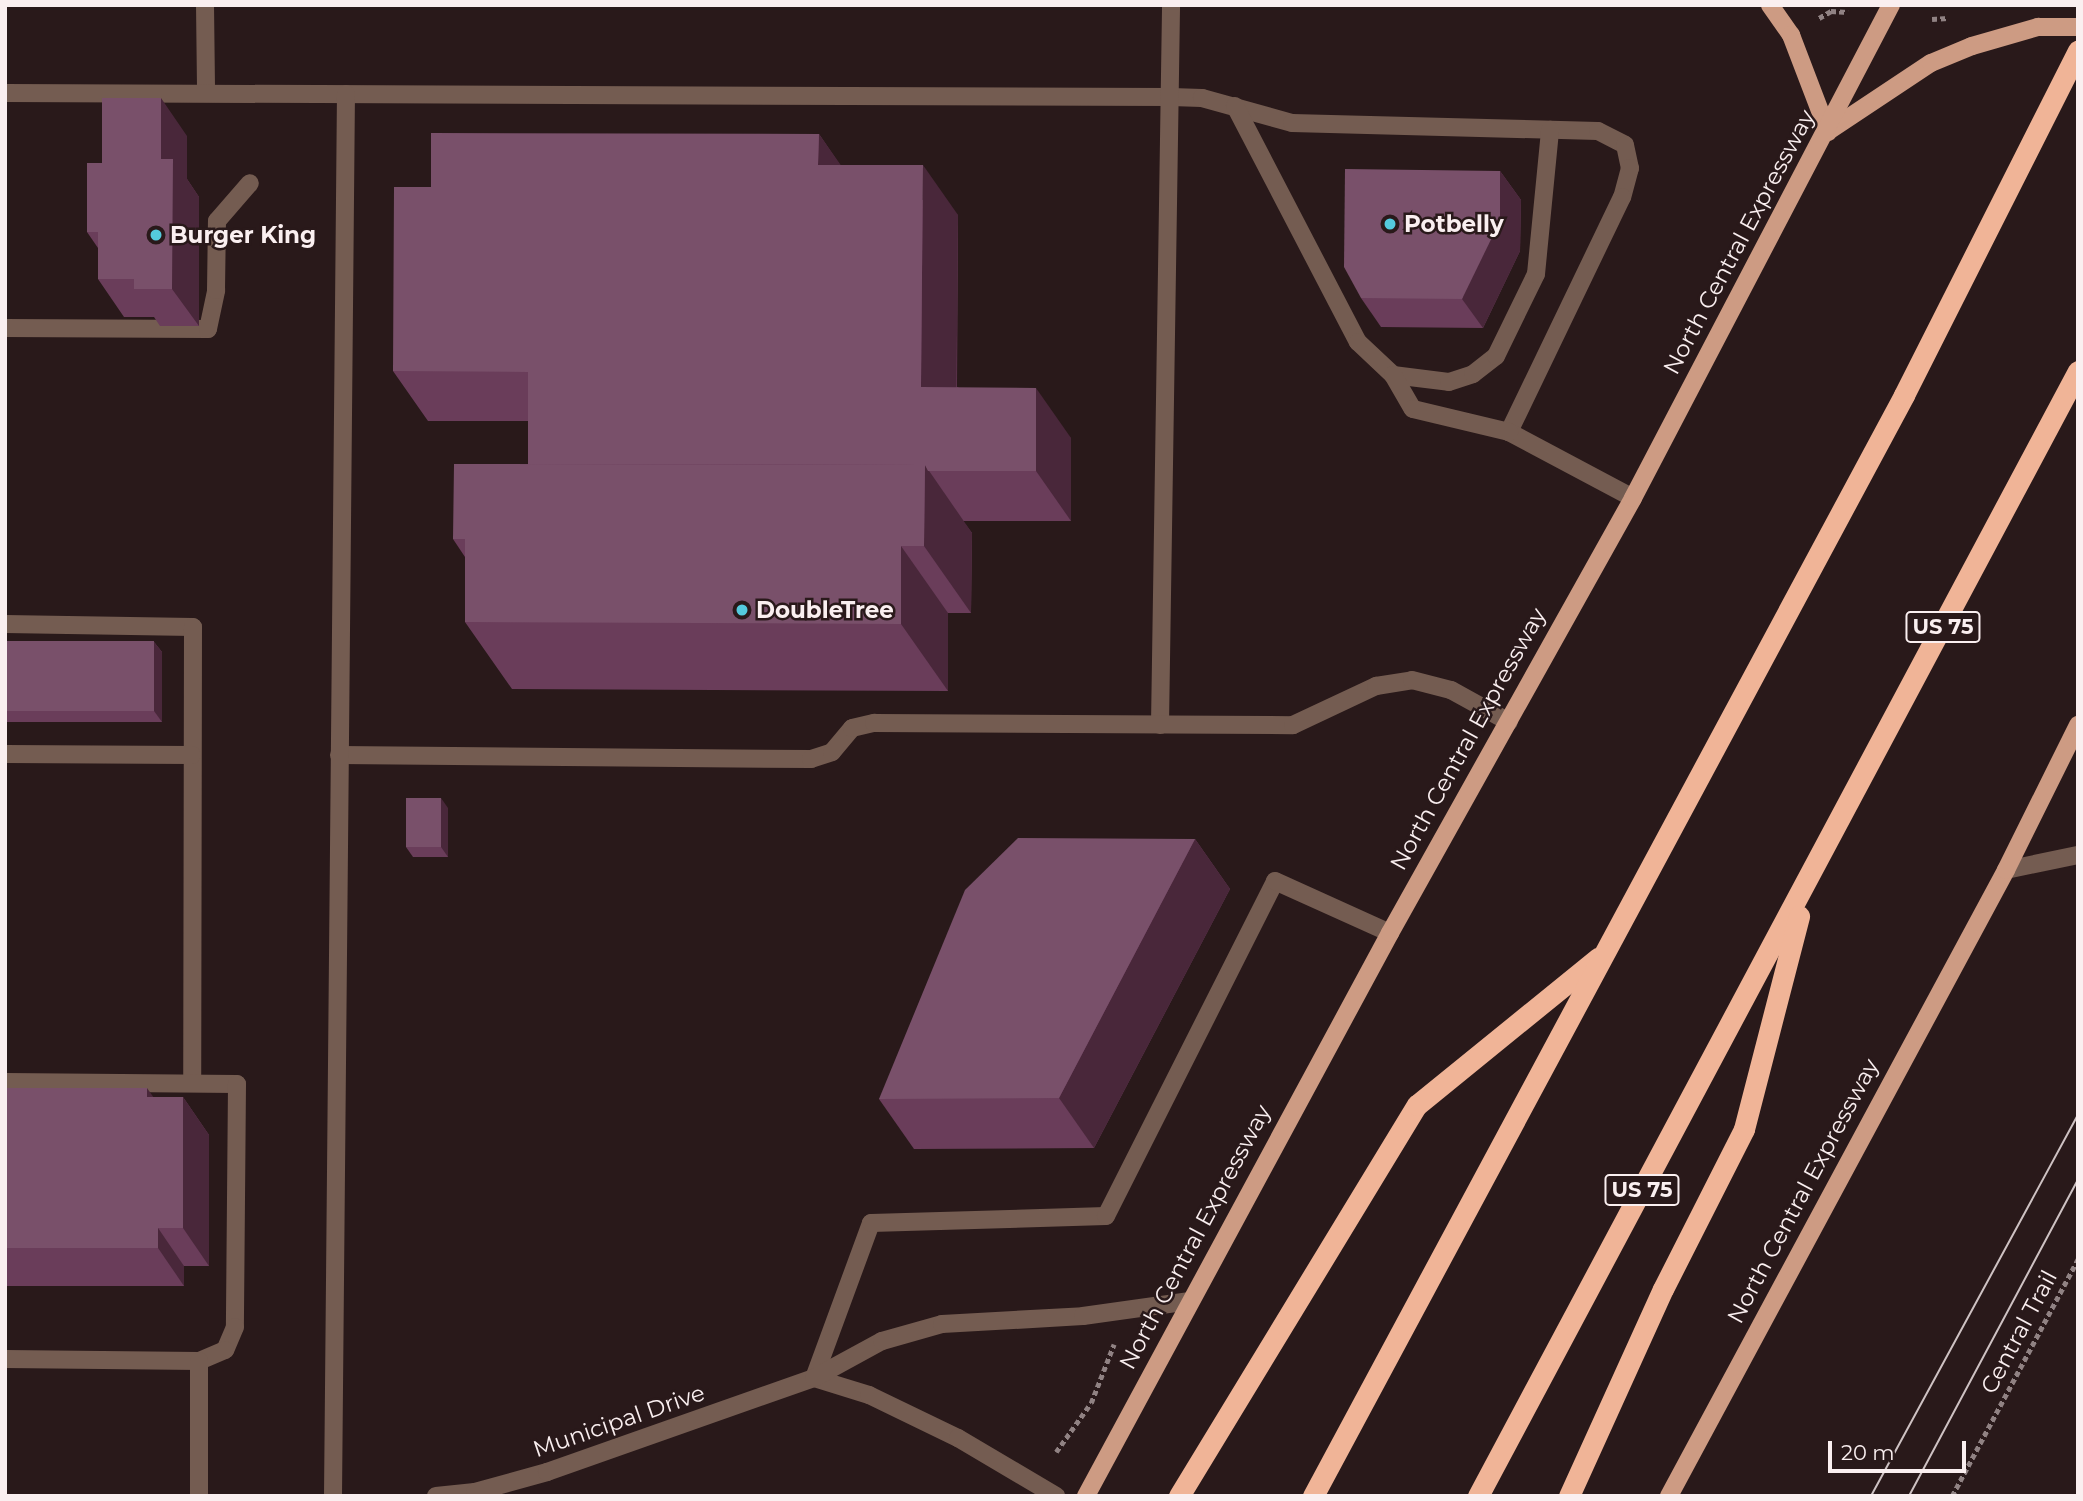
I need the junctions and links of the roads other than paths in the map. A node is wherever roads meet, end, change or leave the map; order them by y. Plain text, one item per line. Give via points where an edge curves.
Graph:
1 (205, 5) edge
2 (1171, 5) edge
3 (1770, 5) edge
4 (1891, 5) edge
5 (2078, 27) edge
6 (2078, 50) edge
7 (5, 93) edge
8 (206, 93) junction
9 (345, 94) junction
10 (1171, 97) junction
11 (1235, 106) junction
12 (1550, 130) junction
13 (1828, 132) junction
14 (250, 184) dead end
15 (5, 328) edge
16 (2078, 371) edge
17 (1393, 375) junction
18 (1508, 432) junction
19 (1633, 498) junction
20 (5, 624) edge
21 (1508, 722) junction
22 (2078, 724) edge
23 (1160, 725) junction
24 (5, 754) edge
25 (192, 755) junction
26 (339, 755) junction
27 (2078, 855) edge
28 (2006, 870) junction
29 (1807, 883) junction
30 (1390, 933) junction
31 (1605, 951) junction
32 (5, 1082) edge
33 (191, 1083) junction
34 (1189, 1301) junction
35 (5, 1359) edge
36 (199, 1361) junction
37 (814, 1378) junction
38 (199, 1496) edge
39 (332, 1496) edge
40 (436, 1496) edge
41 (1056, 1496) edge
42 (1086, 1496) edge
43 (1179, 1496) edge
44 (1313, 1496) edge
45 (1478, 1496) edge
46 (1569, 1496) edge
47 (1669, 1496) edge

1 - 8 street
2 - 10 street
3 - 13 main road via 1791,35
4 - 13 main road, North Central Expressway
5 - 13 main road via 2038,27 1931,63
6 - 31 highway via 2018,172
7 - 8 street
8 - 9 street
9 - 10 street
9 - 26 street
10 - 11 street
10 - 23 street
11 - 12 street via 1292,123
11 - 17 street via 1359,342
12 - 17 street via 1536,274 1496,356 1473,374 1449,382
12 - 18 street via 1598,131 1625,145 1630,168 1622,197
13 - 19 main road, North Central Expressway
14 - 15 street via 217,221 216,290 208,329
16 - 29 highway, US 75
17 - 18 street via 1413,409
18 - 19 street
19 - 21 main road, North Central Expressway
20 - 25 street via 193,627
21 - 23 street via 1451,690 1412,680 1376,686 1293,725
21 - 30 main road, North Central Expressway
22 - 28 main road, North Central Expressway
23 - 26 street via 874,723 852,729 831,752 811,759
24 - 25 street
25 - 33 street
26 - 39 street
27 - 28 street
28 - 47 main road, North Central Expressway
29 - 45 highway, US 75
29 - 46 highway via 1744,1129 1662,1289
30 - 34 main road, North Central Expressway
30 - 37 street via 1275,881 1106,1216 871,1223
31 - 43 highway via 1417,1105
31 - 44 highway
32 - 33 street
33 - 36 street via 237,1084 235,1327 225,1350
34 - 37 street, Municipal Drive via 1083,1316 942,1324 881,1340
34 - 42 main road, North Central Expressway
35 - 36 street
36 - 38 street
37 - 40 street, Municipal Drive via 547,1472 475,1492
37 - 41 street via 869,1395 958,1438

